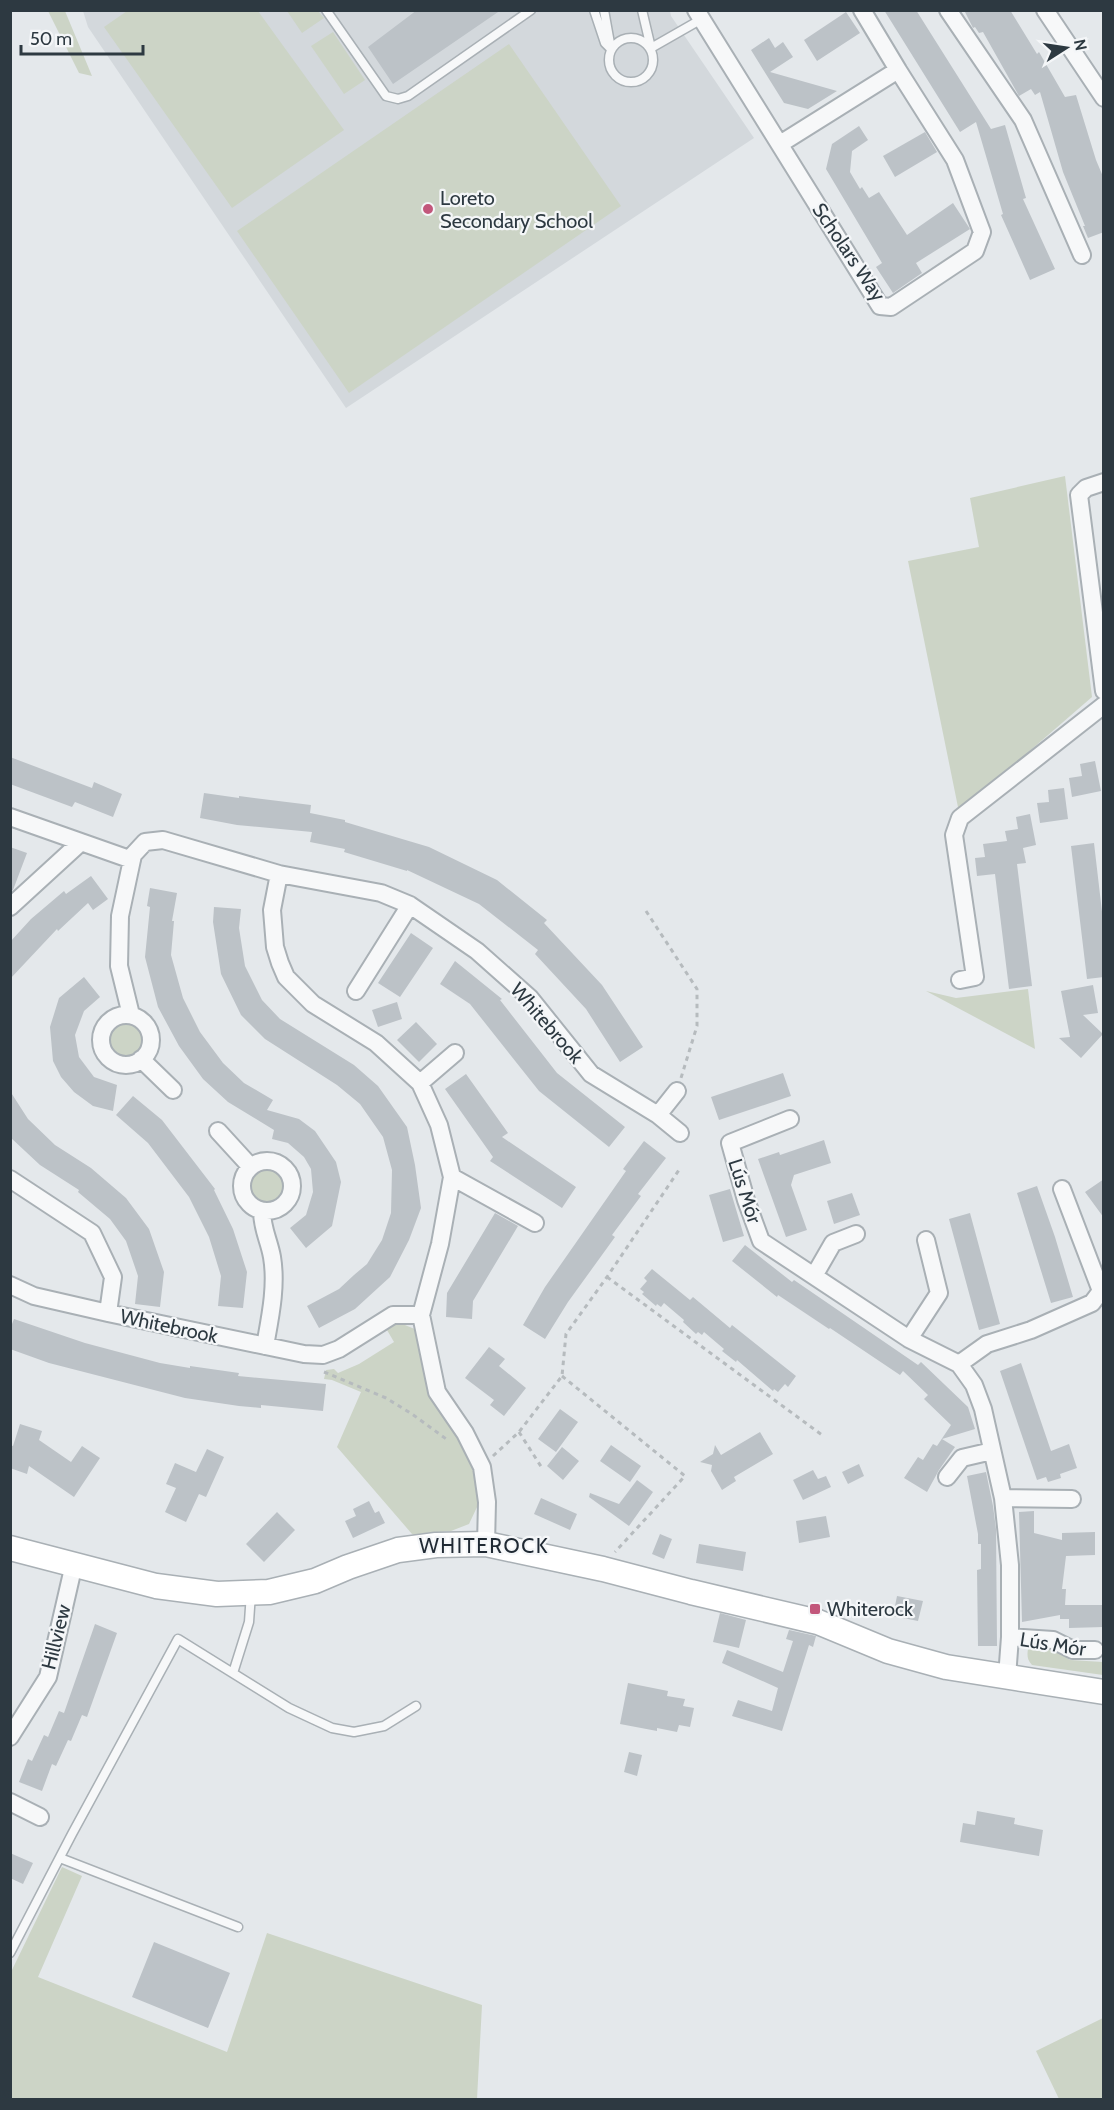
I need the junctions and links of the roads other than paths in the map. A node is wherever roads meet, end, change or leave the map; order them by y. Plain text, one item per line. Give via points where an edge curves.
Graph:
1 (326, 10) edge
2 (531, 10) edge
3 (594, 10) edge
4 (604, 10) edge
5 (642, 10) edge
6 (862, 10) edge
7 (948, 10) edge
8 (1045, 10) edge
9 (698, 15) edge
10 (651, 48) junction
11 (611, 50) junction
12 (898, 70) junction
13 (1104, 98) edge
14 (780, 144) junction
15 (1082, 255) dead end
16 (1104, 482) edge
17 (1104, 691) edge
18 (1104, 705) edge
19 (10, 817) edge
20 (81, 842) junction
21 (132, 860) junction
22 (279, 874) junction
23 (410, 905) junction
24 (10, 907) edge
25 (960, 980) dead end
26 (356, 991) dead end
27 (131, 1015) junction
28 (455, 1053) dead end
29 (141, 1059) junction
30 (420, 1083) junction
31 (173, 1090) dead end
32 (677, 1091) road end
33 (658, 1115) junction
34 (790, 1119) dead end
35 (218, 1131) dead end
36 (680, 1133) dead end
37 (250, 1166) junction
38 (452, 1177) junction
39 (10, 1179) edge
40 (1062, 1189) dead end
41 (262, 1211) junction
42 (535, 1223) dead end
43 (856, 1234) dead end
44 (926, 1240) dead end
45 (1096, 1257) edge
46 (814, 1276) junction
47 (10, 1285) edge
48 (108, 1313) junction
49 (421, 1315) junction
50 (909, 1339) junction
51 (265, 1346) junction
52 (959, 1364) junction
53 (992, 1450) junction
54 (947, 1477) dead end
55 (1004, 1498) junction
56 (1072, 1499) dead end
57 (486, 1544) junction
58 (10, 1548) edge
59 (74, 1564) junction
60 (251, 1593) junction
61 (1010, 1637) junction
62 (1095, 1650) dead end
63 (233, 1673) junction
64 (1007, 1677) junction
65 (1104, 1692) edge
66 (416, 1706) dead end
67 (10, 1737) edge
68 (10, 1802) edge
69 (40, 1817) dead end
70 (60, 1858) junction
71 (238, 1927) dead end
72 (10, 1953) edge

1 - 2 lane via 386,96 398,99 408,96
3 - 11 lane
4 - 11 lane
5 - 10 lane
6 - 12 street, Scholars Way
7 - 15 street via 1023,120
8 - 13 street
9 - 10 lane
9 - 14 street
10 - 11 lane via 641,39 627,38
10 - 11 lane via 654,60 650,72 638,81 626,82 611,69
12 - 14 street
12 - 14 street, Scholars Way via 955,160 982,232 975,251 891,307 880,306
16 - 17 street via 1079,495
18 - 25 street via 960,818 954,835 975,977
19 - 20 street
20 - 21 street
20 - 24 street
21 - 22 street, Whitebrook via 145,842 163,840
21 - 27 street via 120,916 119,966
22 - 23 street, Whitebrook via 381,893
22 - 30 street via 272,910 275,947 286,977 313,1004 376,1043
23 - 26 street
23 - 33 street, Whitebrook via 477,951 530,998 591,1074
27 - 29 street via 149,1030 150,1046
27 - 29 street via 108,1022 101,1045 104,1053 118,1063
28 - 30 street
29 - 31 street
30 - 38 street via 440,1125
32 - 33 street
33 - 36 street, Whitebrook
34 - 46 street, Lús Mór via 730,1143 761,1241
35 - 37 street
37 - 41 street via 242,1180 243,1196
37 - 41 street via 274,1161 282,1165 291,1179 292,1188 285,1203
38 - 42 street
38 - 49 street
39 - 48 street, Whitebrook via 92,1233 113,1277
40 - 45 street
41 - 51 street via 262,1226 272,1257 272,1303
43 - 46 street via 833,1243
44 - 50 street via 939,1293
45 - 52 street via 1101,1291 1092,1303 987,1344
46 - 50 street, Lús Mór
47 - 48 street, Whitebrook via 34,1296
48 - 51 street, Whitebrook
49 - 51 street, Whitebrook via 393,1315 323,1355
49 - 57 street via 438,1392 482,1467 487,1502
50 - 52 street, Lús Mór
52 - 53 street, Lús Mór via 974,1385
53 - 54 street via 962,1458
53 - 55 street, Lús Mór
55 - 56 street
55 - 61 street, Lús Mór via 1010,1565
57 - 60 street via 398,1550 315,1581
57 - 64 street via 818,1622 888,1651 946,1667
58 - 59 street
59 - 60 street via 156,1586 217,1594
59 - 67 street, Hillview via 48,1677
60 - 63 lane via 249,1622
61 - 62 street, Lús Mór via 1053,1640 1073,1650
61 - 64 street, Lús Mór
63 - 66 lane via 289,1708 332,1728 354,1732 384,1726
63 - 70 lane via 178,1639
64 - 65 street
68 - 69 street
70 - 71 lane
70 - 72 lane

